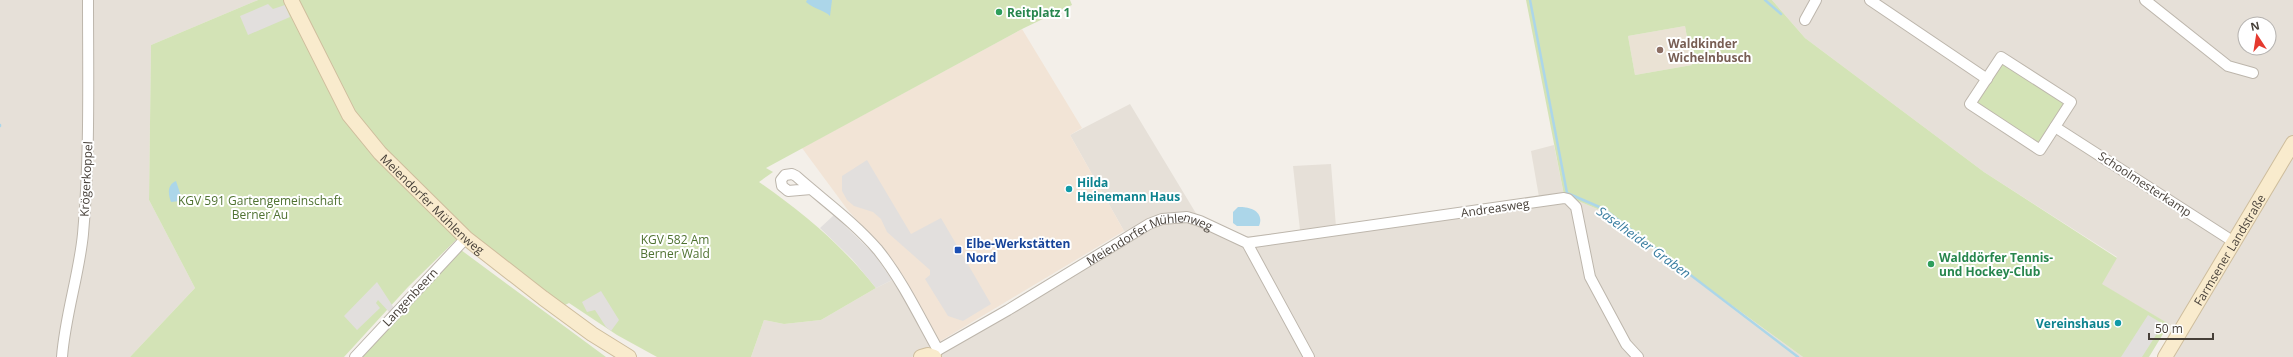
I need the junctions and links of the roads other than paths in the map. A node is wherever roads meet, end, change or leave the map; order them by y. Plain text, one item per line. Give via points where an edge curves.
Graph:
1 (88, 0) edge
2 (291, 0) edge
3 (1816, 0) edge
4 (1870, 0) edge
5 (2145, 0) edge
6 (1805, 20) dead end
7 (2253, 73) dead end
8 (1987, 79) junction
9 (2055, 127) junction
10 (2293, 143) edge
11 (811, 189) dead end
12 (466, 238) junction
13 (2234, 242) junction
14 (1247, 243) junction
15 (931, 355) edge
16 (62, 357) edge
17 (355, 357) edge
18 (629, 357) edge
19 (1309, 357) edge
20 (1638, 357) edge
21 (2165, 357) edge

1 - 16 street, Krögerkoppel via 89,107 85,211
2 - 12 street, Meiendorfer Mühlenweg via 349,115 380,153
3 - 6 street
4 - 8 street
5 - 7 street via 2228,66
8 - 9 street via 2001,57 2072,102
8 - 9 street via 1970,104 2040,150
9 - 13 street, Schoolmesterkamp
10 - 13 street, Farmsener Landstraße
11 - 15 street via 862,234 882,256 916,308
12 - 17 street, Langenbeern
12 - 18 street, Meiendorfer Mühlenweg via 549,303
13 - 21 street, Farmsener Landstraße
14 - 15 street, Meiendorfer Mühlenweg via 1187,217 1162,219 1149,224
14 - 19 street
14 - 20 street, Andreasweg via 1568,199 1576,207 1590,277 1626,344

